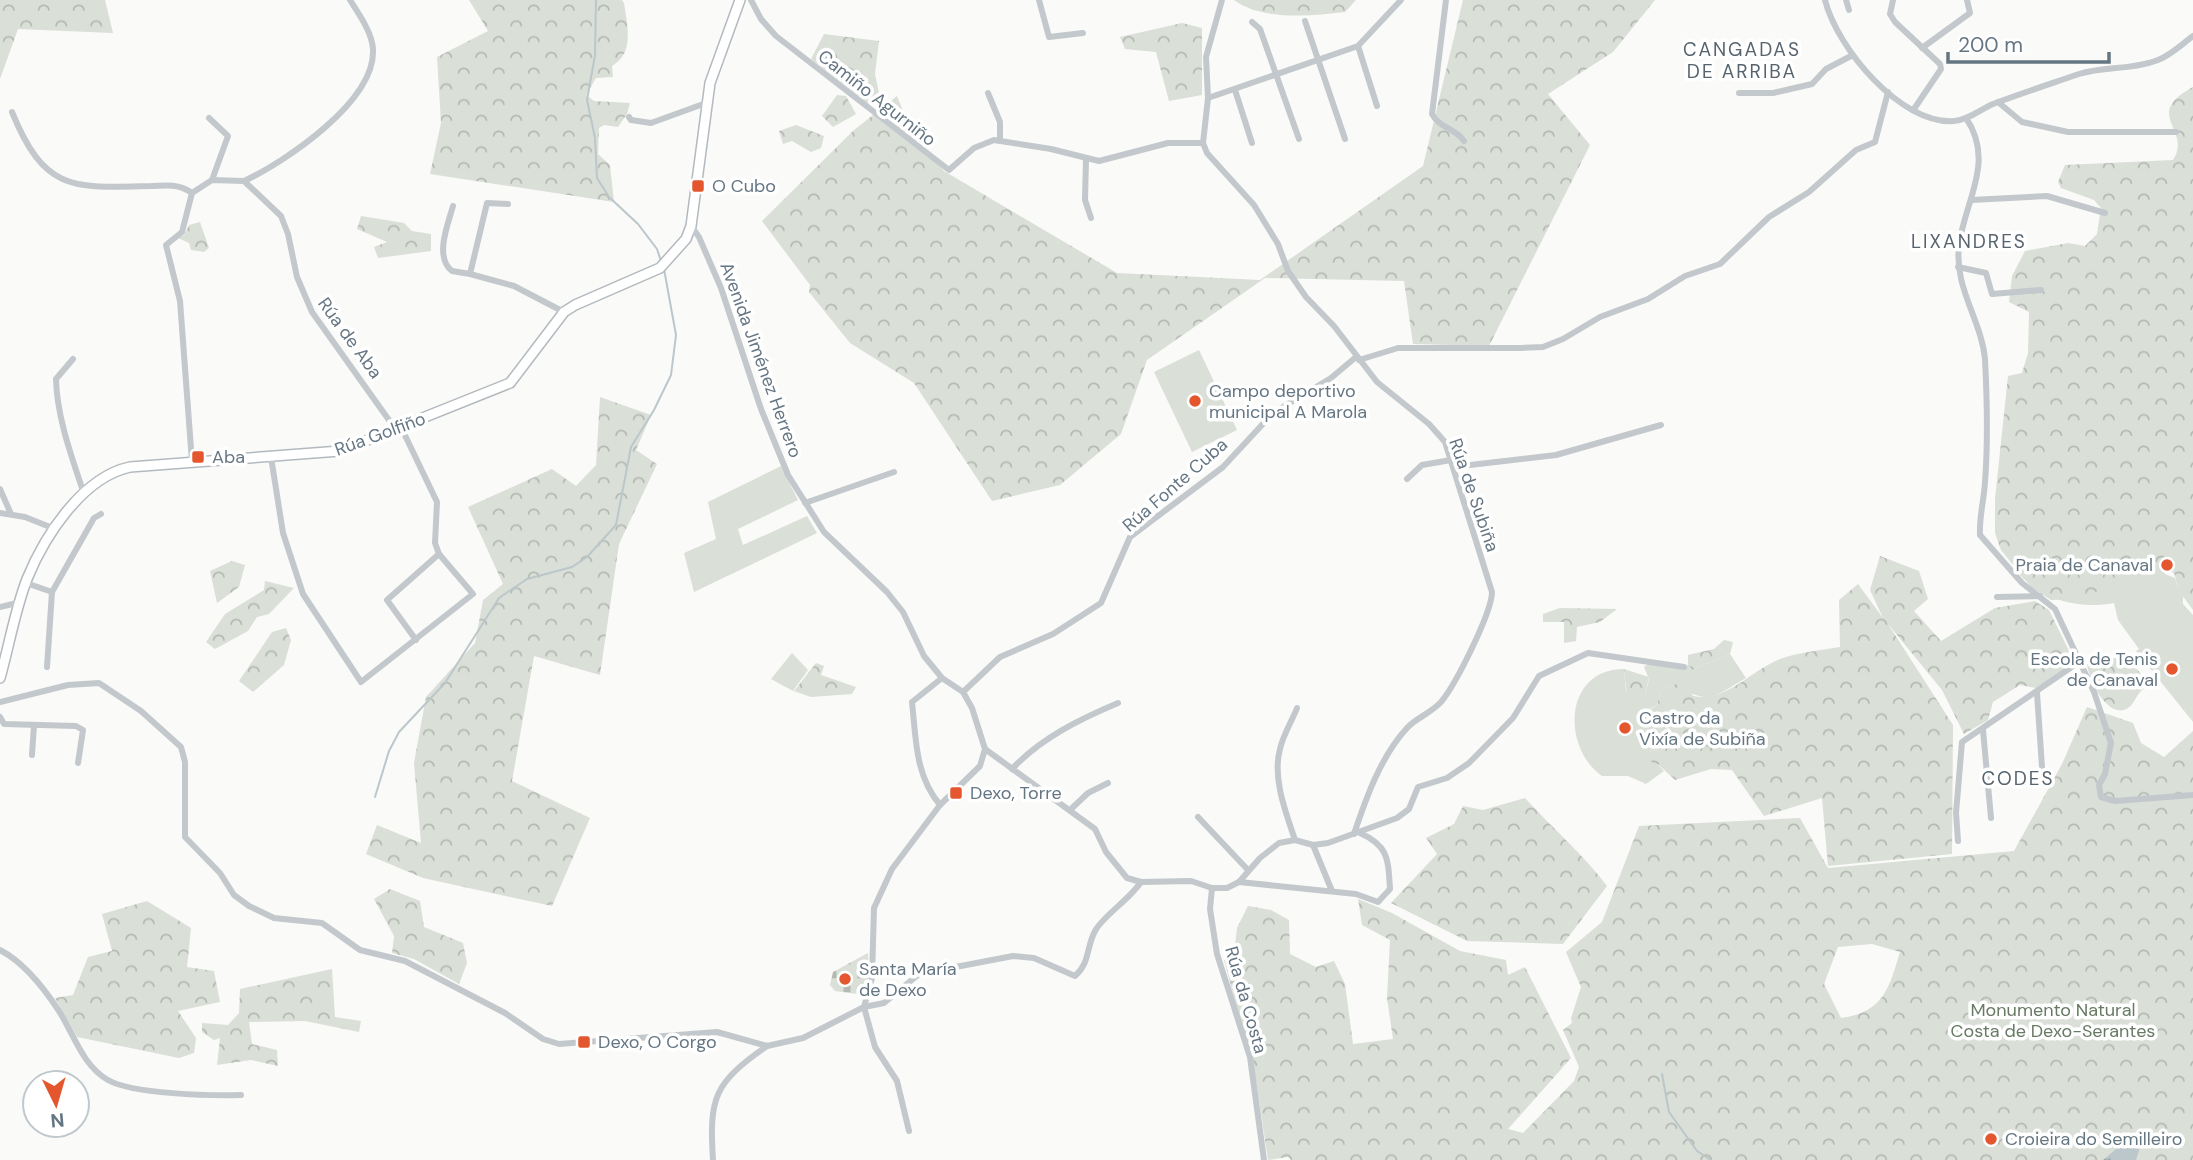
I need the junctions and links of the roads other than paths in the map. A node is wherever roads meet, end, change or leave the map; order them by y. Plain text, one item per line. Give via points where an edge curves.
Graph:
1 (349, 0) edge
2 (740, 0) edge
3 (751, 0) edge
4 (1039, 0) edge
5 (1222, 0) edge
6 (1401, 0) edge
7 (1446, 0) edge
8 (1825, 0) edge
9 (1846, 0) edge
10 (1893, 0) edge
11 (1967, 0) edge
12 (1849, 9) dead end
13 (1305, 21) dead end
14 (1252, 22) dead end
15 (1083, 33) dead end
16 (2193, 36) edge
17 (1358, 46) junction
18 (1922, 48) junction
19 (1850, 56) junction
20 (1317, 61) junction
21 (1276, 76) junction
22 (1235, 90) junction
23 (1888, 92) junction
24 (988, 93) dead end
25 (1740, 93) dead end
26 (1208, 98) junction
27 (1998, 102) junction
28 (706, 103) junction
29 (1377, 106) dead end
30 (1914, 109) junction
31 (12, 112) dead end
32 (629, 117) dead end
33 (209, 118) dead end
34 (1966, 118) junction
35 (2176, 132) dead end
36 (1299, 139) dead end
37 (1345, 139) dead end
38 (1000, 141) junction
39 (1464, 141) dead end
40 (1203, 143) junction
41 (1252, 143) dead end
42 (1086, 159) junction
43 (212, 180) junction
44 (244, 181) junction
45 (192, 193) junction
46 (1971, 200) junction
47 (508, 204) dead end
48 (453, 206) dead end
49 (2105, 214) dead end
50 (1091, 218) dead end
51 (691, 226) junction
52 (1958, 267) junction
53 (470, 274) junction
54 (2041, 290) dead end
55 (564, 312) junction
56 (73, 359) dead end
57 (1358, 359) junction
58 (1661, 425) dead end
59 (399, 429) junction
60 (271, 457) junction
61 (192, 462) junction
62 (1452, 463) junction
63 (894, 472) dead end
64 (1407, 479) dead end
65 (0, 489) edge
66 (83, 491) junction
67 (805, 503) junction
68 (5, 504) junction
69 (0, 512) edge
70 (11, 514) junction
71 (101, 514) dead end
72 (55, 529) junction
73 (439, 554) junction
74 (26, 583) junction
75 (52, 592) junction
76 (2040, 596) junction
77 (1997, 597) dead end
78 (21, 602) junction
79 (0, 607) edge
80 (416, 640) junction
81 (2079, 662) junction
82 (47, 667) dead end
83 (1684, 667) dead end
84 (0, 678) edge
85 (942, 678) junction
86 (963, 692) junction
87 (2037, 693) junction
88 (0, 702) edge
89 (1118, 703) dead end
90 (1297, 708) dead end
91 (0, 716) edge
92 (34, 725) junction
93 (1983, 730) junction
94 (985, 749) junction
95 (32, 755) dead end
96 (78, 763) dead end
97 (2042, 767) dead end
98 (1012, 769) junction
99 (1108, 783) dead end
100 (2193, 795) edge
101 (940, 805) junction
102 (1070, 810) junction
103 (1198, 817) dead end
104 (1991, 818) dead end
105 (1357, 833) junction
106 (1295, 840) junction
107 (1958, 841) dead end
108 (1312, 845) junction
109 (1248, 870) junction
110 (1141, 882) junction
111 (1239, 882) junction
112 (1212, 888) junction
113 (1332, 891) junction
114 (0, 950) edge
115 (864, 1007) junction
116 (767, 1046) junction
117 (241, 1095) dead end
118 (909, 1132) dead end
119 (713, 1160) edge
120 (1264, 1160) edge

1 - 44 street via 373,49 366,79 356,96 302,147
2 - 28 main road
3 - 38 street, Camiño Agurniño via 776,36 948,170 974,148
4 - 15 street via 1049,37
5 - 26 street via 1206,57
6 - 17 street
7 - 39 street via 1432,114
8 - 19 street
9 - 12 street
10 - 18 street via 1890,14
11 - 18 street via 1970,13
13 - 20 street
14 - 21 street via 1260,29
16 - 27 street via 2160,60 2097,69
17 - 20 street
17 - 29 street
18 - 30 street via 1941,69
19 - 23 street
19 - 25 street via 1826,69 1812,84 1773,93
20 - 21 street
20 - 37 street
21 - 22 street
21 - 36 street
22 - 26 street
22 - 41 street
23 - 30 street
23 - 57 street via 1875,142 1856,150 1809,192 1769,217 1720,264 1685,276 1648,299 1600,317 1543,347 1410,347
24 - 38 street via 1000,122
26 - 40 street
27 - 34 street
27 - 35 street via 2022,122 2068,132
28 - 32 street via 650,122
28 - 51 main road
30 - 34 street via 1940,120
31 - 45 street via 39,162 62,182 94,188 173,185
33 - 43 street via 228,136
34 - 46 street via 1973,132 1979,178
38 - 42 street, Camiño Agurniño
40 - 42 street, Camiño Agurniño via 1168,144 1099,162
40 - 57 street, Rúa de Subiña via 1226,177 1254,205 1306,297
42 - 50 street via 1085,200
43 - 44 street
43 - 45 street
44 - 59 street, Rúa de Aba via 281,216 297,277 312,312
45 - 61 street via 182,233 166,245 180,301
46 - 49 street via 2047,196
46 - 52 street
47 - 53 street via 487,204
48 - 53 street via 444,258 452,271
51 - 55 main road, Rúa Golfiño via 686,239 660,268
51 - 67 street, Avenida Jiménez Herrero via 721,288 771,436
52 - 54 street via 1986,273 1992,295
52 - 76 street via 1984,356 1985,481 1980,535 2022,583
53 - 55 street via 514,286
55 - 59 main road, Rúa Golfiño via 510,383
56 - 66 street via 56,379 56,392
57 - 62 street, Rúa de Subiña via 1377,382 1429,424 1445,442
57 - 86 street, Rúa Fonte Cuba via 1273,413 1223,467 1130,537 1101,603 1053,634 1000,657
58 - 62 street via 1556,455
59 - 60 main road, Rúa Golfiño via 340,452
59 - 73 street, Rúa de Aba via 437,502 435,543
60 - 61 main road, Rúa Golfiño
60 - 80 street via 283,533 303,594 361,682
61 - 66 main road, Rúa Golfiño via 120,469
62 - 64 street via 1422,466
62 - 105 street, Rúa de Subiña via 1492,592 1492,606 1442,701 1407,727 1388,754 1365,802
63 - 67 street
65 - 68 street
66 - 72 main road, Rúa Golfiño
67 - 85 street, Avenida Jiménez Herrero via 824,532 903,612 924,656
68 - 69 street
68 - 70 street
69 - 70 street
70 - 72 street
71 - 75 street via 88,528
72 - 74 main road, Rúa Golfiño
73 - 80 street via 387,600
73 - 80 street via 473,593
74 - 75 street
74 - 78 main road, Rúa Golfiño
75 - 82 street
76 - 77 street
76 - 81 street via 2055,609
78 - 79 street
78 - 84 main road, Rúa Golfiño
81 - 87 street
81 - 100 street via 2111,743 2099,785 2101,797 2115,801
83 - 105 street via 1588,653 1539,676 1513,718 1469,763 1447,778 1418,787 1409,809 1397,818
85 - 86 street, Avenida Jiménez Herrero
85 - 101 street via 912,702 916,757 930,794
86 - 94 street
87 - 93 street
87 - 97 street
88 - 116 street via 84,682 99,683 122,697 181,747 185,837 220,873 234,895 274,918 322,923 360,950 405,961 505,1013 543,1039 559,1044 717,1032
89 - 98 street via 1028,751
90 - 106 street via 1278,761 1279,788
91 - 92 street via 4,724
92 - 95 street
92 - 96 street via 83,730
93 - 104 street
93 - 107 street via 1962,742
94 - 98 street
94 - 101 street via 980,766
98 - 102 street
99 - 102 street
101 - 115 street via 892,869 874,908 872,978
102 - 110 street via 1096,829 1106,852 1127,878
103 - 109 street
105 - 108 street
105 - 113 street via 1378,841 1388,861 1390,890 1378,902
106 - 108 street
106 - 109 street via 1279,843
108 - 113 street
109 - 111 street
110 - 112 street via 1177,879
110 - 115 street via 1096,929 1086,967 1075,976 1034,958 1013,956 919,974 884,1003
111 - 112 street
111 - 113 street
112 - 120 street, Rúa da Costa via 1210,909 1217,954 1250,1057
114 - 117 street via 16,958 59,1012 90,1064 108,1080 125,1087 195,1096
115 - 116 street via 803,1038
115 - 118 street via 875,1047 897,1081
116 - 119 street via 715,1097 710,1118

